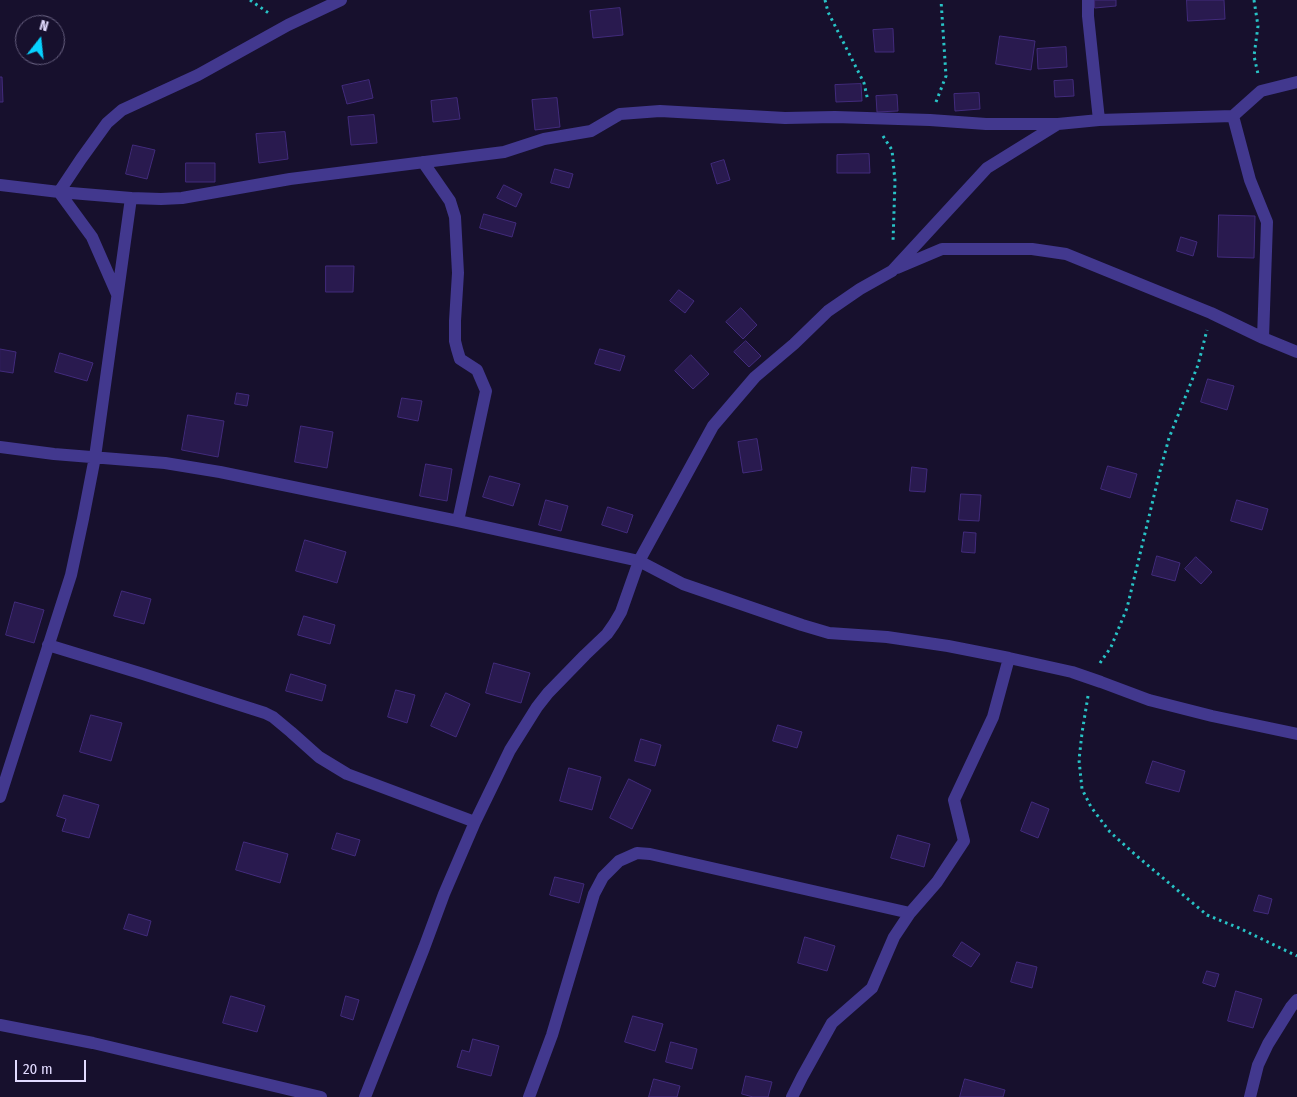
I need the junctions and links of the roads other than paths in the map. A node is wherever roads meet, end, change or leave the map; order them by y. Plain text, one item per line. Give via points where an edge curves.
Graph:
1 (341, 0) edge
2 (1088, 0) edge
3 (1297, 82) edge
4 (1233, 116) junction
5 (1098, 120) junction
6 (1058, 124) junction
7 (423, 162) junction
8 (0, 185) edge
9 (59, 192) junction
10 (131, 198) junction
11 (892, 270) junction
12 (118, 296) junction
13 (1263, 338) junction
14 (1297, 352) edge
15 (0, 447) edge
16 (95, 457) junction
17 (458, 522) junction
18 (639, 561) junction
19 (48, 645) junction
20 (1009, 658) junction
21 (1297, 734) edge
22 (0, 797) edge
23 (475, 822) junction
24 (910, 913) junction
25 (1297, 1000) edge
26 (0, 1025) edge
27 (321, 1097) edge
28 (365, 1097) edge
29 (530, 1097) edge
30 (792, 1097) edge
31 (1250, 1097) edge

1 - 9 street via 198,75 122,110 106,123
2 - 5 street
3 - 4 street via 1261,91
4 - 5 street
4 - 13 street via 1250,180 1267,222
5 - 6 street
6 - 7 street via 785,118 660,111 620,114 591,131 544,139 504,152
6 - 11 street via 987,168
7 - 10 street via 290,179 182,198
7 - 17 street via 450,201 455,217 457,349 460,358 477,370 486,391
8 - 9 street
9 - 10 street
9 - 12 street via 92,237
10 - 12 street
11 - 13 street via 942,249 1032,249 1066,254 1211,313
11 - 18 street via 828,311 755,377 717,420
12 - 16 street
13 - 14 street
15 - 16 street
16 - 17 street via 220,472
16 - 19 street via 71,575
17 - 18 street
18 - 20 street via 684,584 829,633 887,637
18 - 23 street via 614,624 537,707 510,750
19 - 22 street
19 - 23 street via 265,713 319,757 347,774
20 - 21 street via 1072,672 1149,700
20 - 24 street via 993,718 954,800 964,840 937,882
23 - 28 street
24 - 29 street via 650,854 637,853 619,861 603,877 594,894
24 - 30 street via 894,936 872,988 832,1023
25 - 31 street via 1268,1044 1258,1065
26 - 27 street via 93,1042

